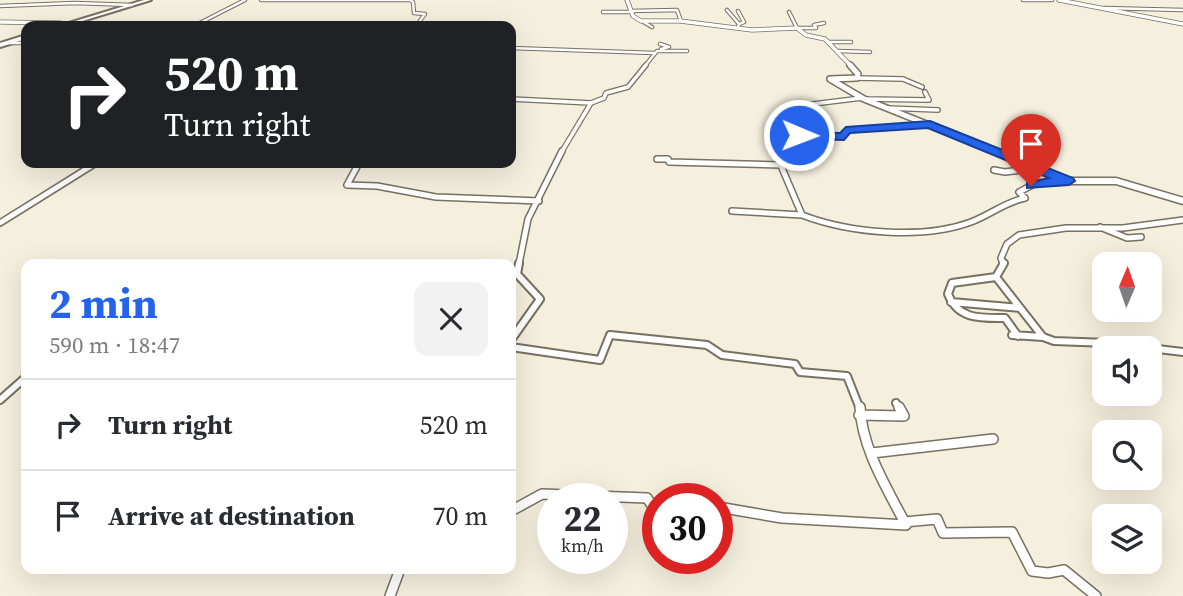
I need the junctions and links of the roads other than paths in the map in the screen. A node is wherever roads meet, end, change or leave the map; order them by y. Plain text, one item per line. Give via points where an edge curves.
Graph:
1 (149, 0) edge
2 (245, 0) edge
3 (261, 0) edge
4 (341, 0) edge
5 (387, 0) edge
6 (410, 0) edge
7 (627, 0) edge
8 (1023, 0) edge
9 (1052, 0) edge
10 (1059, 0) edge
11 (281, 1) edge
12 (132, 5) junction
13 (0, 6) edge
14 (1099, 8) junction
15 (727, 10) dead end
16 (1183, 10) edge
17 (630, 11) junction
18 (738, 11) dead end
19 (603, 12) dead end
20 (789, 12) dead end
21 (79, 21) edge
22 (204, 21) edge
23 (420, 21) edge
24 (642, 21) junction
25 (681, 21) junction
26 (0, 22) edge
27 (21, 22) edge
28 (824, 23) dead end
29 (1183, 24) edge
30 (738, 26) junction
31 (652, 27) dead end
32 (797, 28) junction
33 (21, 39) edge
34 (829, 42) junction
35 (851, 42) dead end
36 (7, 43) junction
37 (21, 43) edge
38 (0, 45) edge
39 (516, 48) edge
40 (658, 49) junction
41 (687, 51) dead end
42 (838, 51) junction
43 (870, 52) dead end
44 (857, 78) junction
45 (863, 98) junction
46 (516, 99) edge
47 (591, 103) junction
48 (813, 104) dead end
49 (887, 108) junction
50 (938, 110) dead end
51 (930, 125) junction
52 (657, 159) dead end
53 (780, 166) junction
54 (88, 168) edge
55 (356, 168) edge
56 (1037, 168) junction
57 (994, 170) dead end
58 (1069, 181) junction
59 (539, 201) junction
60 (1183, 201) edge
61 (732, 211) dead end
62 (802, 215) junction
63 (1183, 220) edge
64 (0, 223) edge
65 (1100, 227) junction
66 (1141, 237) dead end
67 (996, 277) junction
68 (951, 302) junction
69 (1020, 308) junction
70 (516, 333) edge
71 (1043, 337) junction
72 (516, 348) edge
73 (1183, 352) edge
74 (21, 381) edge
75 (0, 400) edge
76 (896, 403) dead end
77 (859, 415) junction
78 (993, 439) dead end
79 (872, 453) junction
80 (642, 498) edge
81 (516, 508) edge
82 (733, 510) edge
83 (904, 522) junction
84 (398, 574) edge
85 (390, 596) edge
86 (1096, 596) edge

1 - 12 highway
2 - 22 street
3 - 11 street
4 - 5 street
4 - 11 street
5 - 6 street
6 - 23 street via 414,13 425,16
7 - 17 street
8 - 9 street
10 - 14 street
12 - 13 street
12 - 21 highway
14 - 16 street
14 - 29 street
15 - 30 street
17 - 19 street
17 - 24 street
17 - 25 street via 677,10
18 - 30 street via 744,22
20 - 32 street
24 - 25 street
24 - 31 street
25 - 30 street
26 - 27 street
28 - 32 street
30 - 32 street via 752,30
32 - 34 street
33 - 36 highway
34 - 35 street
34 - 42 street
36 - 37 street
36 - 38 highway
39 - 40 street
40 - 41 street
40 - 47 street via 628,87
42 - 43 street
42 - 44 street via 858,72
44 - 45 street via 830,77
44 - 45 street via 907,80 924,89 929,100
45 - 48 street
45 - 49 street
46 - 47 street
47 - 59 street via 567,139
49 - 50 street
49 - 51 street
51 - 53 street via 846,130 844,136 782,136 787,149 780,153
51 - 56 street
52 - 53 street
53 - 62 street
54 - 64 street
55 - 59 street via 347,185 436,197
56 - 57 street via 1005,173
56 - 58 street
58 - 60 street via 1116,181
58 - 62 street via 1036,183 1019,192 1025,198 971,223 925,232
59 - 70 street via 528,219 517,274 540,299
61 - 62 street
63 - 65 street
65 - 66 street via 1126,238
65 - 67 street via 1014,236 1002,252 1004,264
67 - 68 street via 952,283 947,294
67 - 69 street
68 - 69 street
68 - 71 street via 961,316 1005,318 1015,336
69 - 71 street
71 - 73 street
72 - 77 street via 600,360 610,335 707,345 722,355 795,365 800,372 847,376
74 - 75 street
76 - 77 street via 904,416
77 - 79 street
78 - 79 street
79 - 83 street
80 - 81 street via 542,494
82 - 83 street via 782,518 906,525
83 - 86 street via 937,519 943,533 1012,532 1032,571 1064,570
84 - 85 street

